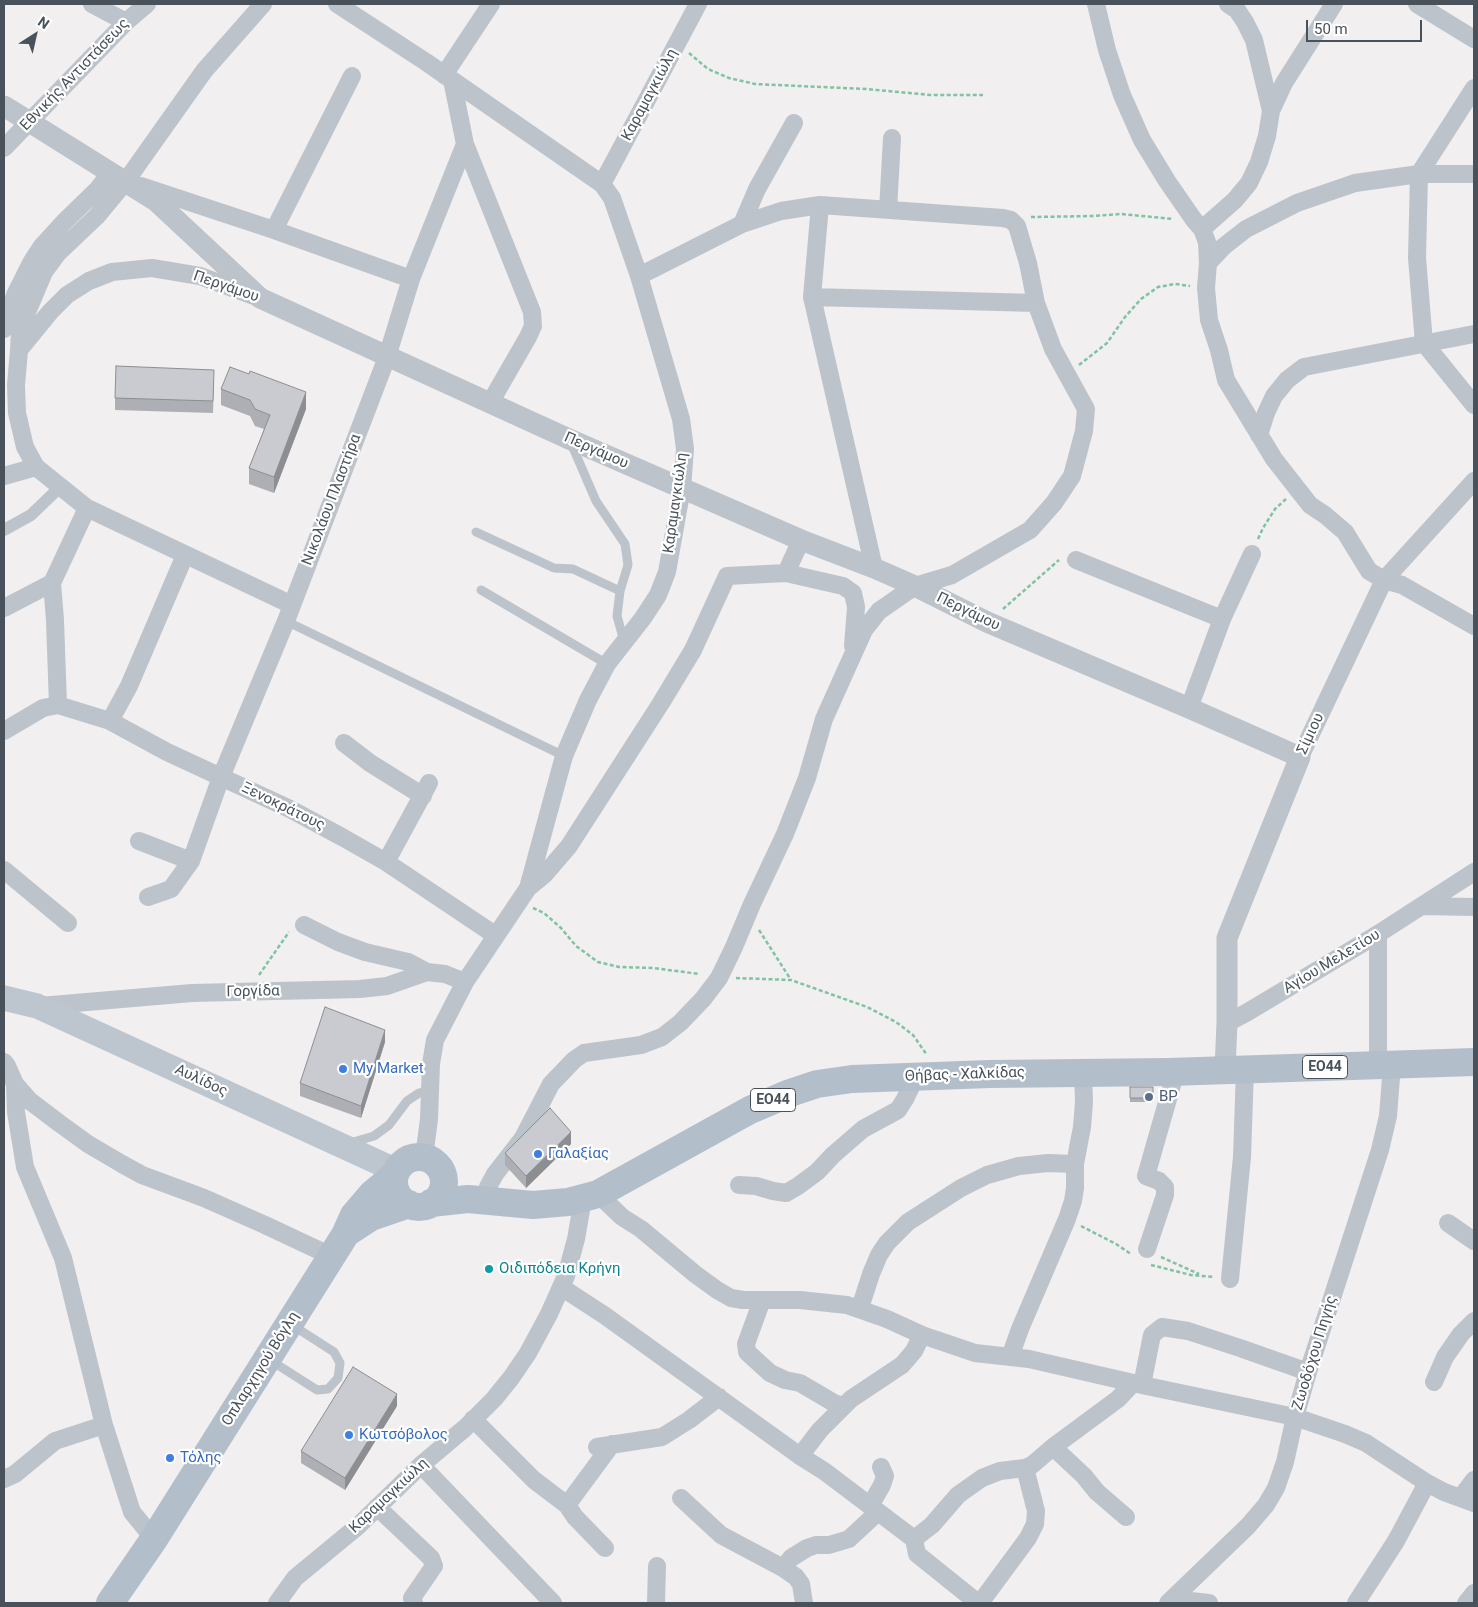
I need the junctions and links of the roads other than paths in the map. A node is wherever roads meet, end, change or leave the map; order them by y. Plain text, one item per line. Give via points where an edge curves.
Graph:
1 (92, 4) edge
2 (147, 4) edge
3 (263, 4) edge
4 (337, 4) edge
5 (492, 4) edge
6 (697, 4) edge
7 (1096, 4) edge
8 (1228, 4) edge
9 (1334, 4) edge
10 (1417, 4) edge
11 (126, 22) junction
12 (1474, 39) edge
13 (352, 76) dead end
14 (448, 78) junction
15 (1474, 88) edge
16 (4, 106) edge
17 (1271, 111) junction
18 (30, 122) junction
19 (794, 123) dead end
20 (892, 138) dead end
21 (466, 144) junction
22 (4, 148) edge
23 (1419, 174) junction
24 (1474, 174) edge
25 (118, 177) junction
26 (602, 184) junction
27 (820, 205) junction
28 (888, 210) junction
29 (742, 224) junction
30 (1198, 224) junction
31 (274, 230) junction
32 (1208, 264) junction
33 (639, 276) junction
34 (411, 279) junction
35 (812, 297) junction
36 (260, 298) junction
37 (1036, 303) junction
38 (5, 324) edge
39 (1474, 334) edge
40 (1424, 343) junction
41 (19, 350) junction
42 (387, 357) junction
43 (490, 403) junction
44 (1474, 405) edge
45 (1259, 435) junction
46 (569, 439) junction
47 (36, 467) junction
48 (4, 476) edge
49 (1474, 481) edge
50 (60, 486) junction
51 (682, 488) junction
52 (87, 508) junction
53 (4, 530) edge
54 (476, 532) dead end
55 (801, 540) junction
56 (1252, 554) road end
57 (185, 555) junction
58 (1076, 560) road end
59 (874, 568) junction
60 (786, 573) junction
61 (1384, 580) junction
62 (52, 583) junction
63 (915, 586) junction
64 (481, 590) dead end
65 (620, 591) junction
66 (4, 608) edge
67 (289, 613) junction
68 (1222, 619) junction
69 (1474, 626) edge
70 (624, 641) junction
71 (852, 654) junction
72 (607, 664) junction
73 (58, 705) junction
74 (1189, 708) junction
75 (110, 721) junction
76 (4, 731) edge
77 (344, 743) dead end
78 (564, 756) junction
79 (1300, 756) junction
80 (221, 777) junction
81 (139, 841) dead end
82 (191, 861) junction
83 (386, 862) junction
84 (1474, 872) edge
85 (6, 876) edge
86 (528, 888) junction
87 (148, 897) dead end
88 (1424, 906) junction
89 (1474, 907) edge
90 (68, 923) dead end
91 (304, 925) road end
92 (1378, 934) junction
93 (495, 935) junction
94 (427, 972) junction
95 (465, 982) junction
96 (4, 998) edge
97 (37, 1006) junction
98 (1228, 1023) junction
99 (4, 1062) edge
100 (1474, 1062) edge
101 (1385, 1066) junction
102 (1235, 1069) junction
103 (1082, 1073) junction
104 (916, 1076) junction
105 (1167, 1076) junction
106 (16, 1084) junction
107 (430, 1090) junction
108 (337, 1144) junction
109 (432, 1164) junction
110 (1075, 1164) junction
111 (396, 1173) junction
112 (739, 1186) dead end
113 (590, 1197) junction
114 (485, 1200) junction
115 (420, 1204) junction
116 (1448, 1223) dead end
117 (1474, 1241) edge
118 (338, 1246) junction
119 (1147, 1249) road end
120 (1230, 1279) dead end
121 (561, 1288) junction
122 (762, 1300) junction
123 (860, 1308) junction
124 (1474, 1321) edge
125 (290, 1324) junction
126 (922, 1335) junction
127 (1010, 1357) junction
128 (268, 1359) junction
129 (1308, 1372) junction
130 (1434, 1382) dead end
131 (1137, 1384) junction
132 (719, 1397) junction
133 (843, 1406) junction
134 (1295, 1417) junction
135 (473, 1419) junction
136 (104, 1425) junction
137 (1052, 1447) junction
138 (800, 1456) junction
139 (422, 1464) junction
140 (881, 1467) dead end
141 (1025, 1468) junction
142 (4, 1479) edge
143 (1474, 1480) edge
144 (1427, 1483) junction
145 (681, 1498) dead end
146 (1467, 1500) edge
147 (567, 1505) junction
148 (377, 1506) junction
149 (874, 1509) junction
150 (1126, 1517) dead end
151 (914, 1539) junction
152 (154, 1540) junction
153 (605, 1548) dead end
154 (657, 1566) dead end
155 (782, 1568) junction
156 (1474, 1593) edge
157 (1170, 1601) edge
158 (110, 1603) edge
159 (277, 1603) edge
160 (414, 1603) edge
161 (552, 1603) edge
162 (656, 1603) edge
163 (804, 1603) edge
164 (979, 1603) edge
165 (1209, 1603) edge
166 (1356, 1603) edge
167 (1466, 1603) edge

1 - 11 street
2 - 11 street, Εθνικής Αντιστάσεως
3 - 25 street
4 - 14 street
5 - 14 street
6 - 26 street, Καραμαγκιώλη
7 - 30 street via 1122,95 1142,140
8 - 17 street via 1237,10 1254,40
9 - 17 street via 1284,83
10 - 12 street
11 - 18 street, Εθνικής Αντιστάσεως
13 - 31 street
14 - 21 street
14 - 26 street
15 - 23 street
16 - 18 street
17 - 30 street via 1260,162 1249,182 1235,200
18 - 22 street, Εθνικής Αντιστάσεως
18 - 25 street
19 - 29 street via 757,189
20 - 28 street
21 - 34 street, Νικολάου Πλαστήρα
21 - 43 street via 532,312 533,326 528,337
23 - 24 street
23 - 32 street via 1354,183 1297,203 1246,229
23 - 40 street via 1417,258
25 - 31 street
25 - 36 street via 156,201
25 - 38 street via 98,189 42,246 15,295
25 - 41 street via 97,216 58,253 44,272 24,317
26 - 33 street, Καραμαγκιώλη via 612,198
27 - 28 street
27 - 29 street via 782,211
27 - 35 street
28 - 37 street via 1011,220 1017,226
29 - 33 street
30 - 32 street via 1207,242
31 - 34 street
32 - 45 street via 1209,320 1226,380
33 - 51 street, Καραμαγκιώλη via 682,419
34 - 42 street, Νικολάου Πλαστήρα
35 - 37 street
35 - 59 street
36 - 41 street, Περγάμου via 200,276 172,271 152,268 112,272 89,281 67,296
36 - 42 street, Περγάμου
37 - 63 street via 1053,348 1086,409 1084,431 1072,476 1030,530 952,575
39 - 40 street
40 - 44 street
40 - 45 street via 1304,367 1274,396
41 - 47 street via 17,413 25,447
42 - 43 street, Περγάμου
42 - 67 street, Νικολάου Πλαστήρα
43 - 46 street, Περγάμου
45 - 61 street via 1297,490 1310,505 1345,532 1369,570
46 - 51 street, Περγάμου
46 - 65 lane via 596,502 625,544 628,565
47 - 48 street
47 - 50 street
49 - 61 street, Σίμιου
50 - 52 street
50 - 53 street via 31,515
51 - 55 street, Περγάμου
51 - 70 street, Καραμαγκιώλη via 667,572 658,595
52 - 57 street
52 - 62 street
54 - 65 lane via 554,568 574,569
55 - 59 street, Περγάμου
55 - 60 street
56 - 68 street
57 - 67 street
57 - 75 street via 129,686
58 - 68 street
59 - 63 street, Περγάμου
60 - 71 street via 843,586 853,593 856,607
60 - 86 street via 727,576 693,650 661,703 569,846
61 - 69 street via 1402,585
61 - 79 street, Σίμιου
62 - 66 street
62 - 73 street
63 - 71 street via 879,611 864,630
63 - 74 street, Περγάμου via 987,622
64 - 72 lane
65 - 70 lane via 617,616
67 - 78 lane
67 - 80 street, Νικολάου Πλαστήρα
68 - 74 street
70 - 72 street, Καραμαγκιώλη
71 - 114 street via 824,720 807,778 785,834 718,978 680,1023 662,1037 641,1045 584,1053 574,1060 551,1084 523,1138 495,1174
72 - 78 street, Καραμαγκιώλη
73 - 75 street, Ξενοκράτους
73 - 76 street via 42,708
74 - 79 street, Περγάμου
75 - 80 street, Ξενοκράτους
77 - 83 street via 370,763 426,789
78 - 86 street, Καραμαγκιώλη
79 - 98 street, Σίμιου via 1227,938
80 - 82 street, Νικολάου Πλαστήρα
80 - 83 street, Ξενοκράτους via 290,809
81 - 82 street
82 - 87 street, Νικολάου Πλαστήρα via 171,889
83 - 93 street, Ξενοκράτους
84 - 88 street, Αγίου Μελετίου
85 - 90 street
86 - 93 street
88 - 89 street
88 - 92 street, Αγίου Μελετίου
91 - 94 street via 356,949 408,962
92 - 98 street, Αγίου Μελετίου
92 - 101 street, Ζωοδόχου Πηγής
93 - 95 street
94 - 95 street, Γοργίδα via 445,974
94 - 97 street, Γοργίδα via 387,986 360,989 192,993
95 - 107 street via 435,1040
96 - 97 main road, Αυλίδος
97 - 108 main road, Αυλίδος
98 - 102 street
99 - 106 street
100 - 101 main road, Θήβας - Χαλκίδας / ΕΟ44
101 - 102 main road, Θήβας - Χαλκίδας / ΕΟ44
101 - 129 street, Ζωοδόχου Πηγής via 1388,1116 1380,1150
102 - 105 main road, Θήβας - Χαλκίδας / ΕΟ44
102 - 120 street via 1242,1157
103 - 104 main road, Θήβας - Χαλκίδας / ΕΟ44
103 - 105 main road, Θήβας - Χαλκίδας / ΕΟ44 via 1128,1079
103 - 110 street via 1083,1111
104 - 112 street via 898,1110 863,1129 798,1186 786,1193 756,1186
104 - 113 main road, Θήβας - Χαλκίδας / ΕΟ44 via 852,1079 817,1084 790,1093 750,1110
105 - 119 street via 1146,1176 1165,1186 1165,1195
106 - 118 street via 60,1124 142,1175 266,1225
106 - 136 street via 16,1112 25,1167 63,1258
107 - 108 lane via 407,1101 388,1125 374,1136
107 - 109 street
108 - 111 main road, Αυλίδος
109 - 111 main road via 417,1157 405,1161
109 - 114 main road, Θήβας - Χαλκίδας / ΕΟ44
109 - 115 main road via 444,1186 441,1192
110 - 123 street via 1019,1166 987,1175 960,1188 908,1222 879,1256
110 - 127 street via 1074,1201
111 - 115 main road via 394,1182 398,1195
111 - 118 main road, Οπλαρχηγού Βόγλη via 354,1215
113 - 114 main road, Θήβας - Χαλκίδας / ΕΟ44 via 533,1205
113 - 121 street, Καραμαγκιώλη
113 - 122 street via 641,1229 717,1290 731,1298
114 - 115 main road, Θήβας - Χαλκίδας / ΕΟ44 via 457,1199
115 - 118 main road, Οπλαρχηγού Βόγλη via 371,1217 358,1224
116 - 117 street
118 - 125 main road, Οπλαρχηγού Βόγλη
121 - 132 street
121 - 135 street, Καραμαγκιώλη via 522,1361 494,1399
122 - 123 street via 823,1302
122 - 133 street via 746,1344 747,1352 770,1373 800,1383
123 - 126 street
124 - 130 street via 1445,1357
125 - 128 main road, Οπλαρχηγού Βόγλη
125 - 128 lane via 334,1352 340,1363 338,1378 328,1389 318,1390
126 - 127 street via 975,1353
126 - 133 street via 902,1365
127 - 131 street
128 - 152 main road, Οπλαρχηγού Βόγλη
129 - 131 street via 1188,1331 1162,1327 1152,1335
129 - 134 street, Ζωοδόχου Πηγής
131 - 134 street
131 - 137 street
132 - 138 street
132 - 147 street via 662,1437 605,1445
133 - 138 street
134 - 144 street via 1366,1444
134 - 157 street, Ζωοδόχου Πηγής via 1285,1462 1266,1505
135 - 139 street, Καραμαγκιώλη
135 - 147 street via 534,1480
136 - 142 street via 56,1441
136 - 152 street via 132,1512
137 - 141 street
137 - 150 street
138 - 149 street
139 - 148 street, Καραμαγκιώλη
139 - 161 street
140 - 149 street via 885,1476
141 - 151 street via 1000,1471 982,1478 958,1495 932,1525
141 - 164 street via 1036,1511 1035,1524
143 - 146 street
144 - 146 street
144 - 166 street via 1396,1541
145 - 155 street via 721,1534
147 - 153 street via 574,1517
148 - 159 street, Καραμαγκιώλη via 295,1578
148 - 160 street via 431,1558 434,1566 412,1598
149 - 151 street
149 - 155 street via 849,1539 806,1548
151 - 164 street via 917,1554
152 - 158 main road, Οπλαρχηγού Βόγλη
154 - 162 street
155 - 163 street via 801,1584
156 - 167 street
157 - 165 street

